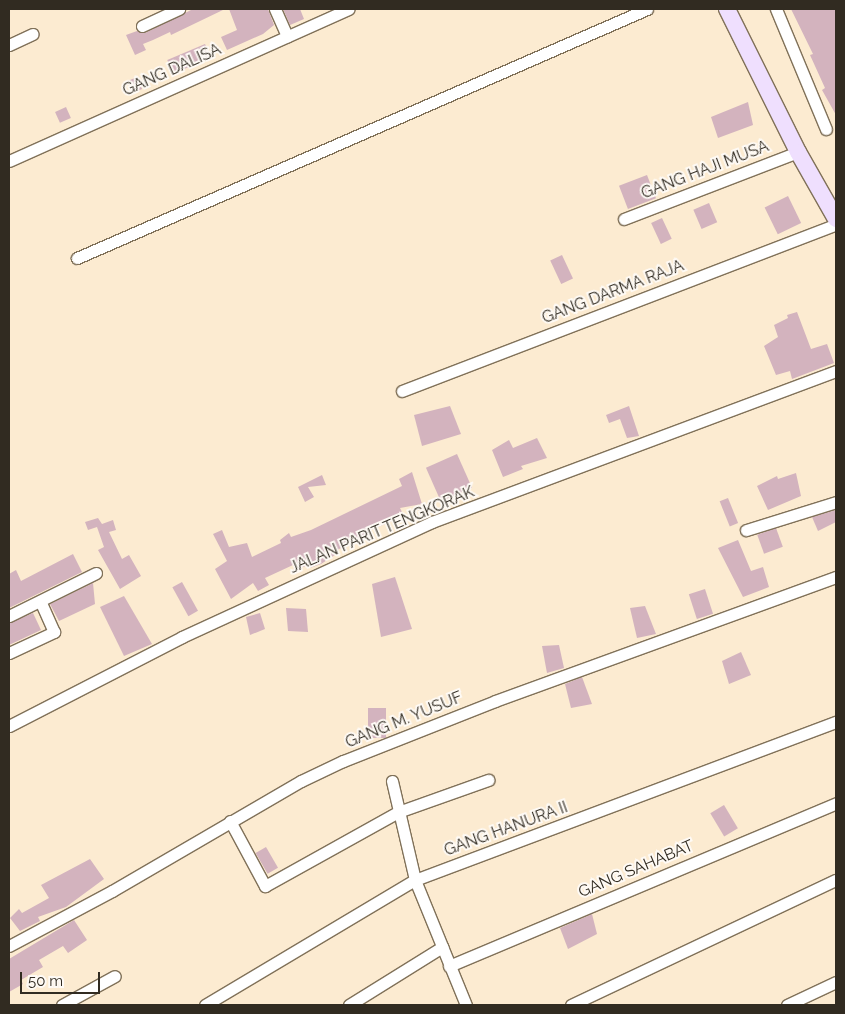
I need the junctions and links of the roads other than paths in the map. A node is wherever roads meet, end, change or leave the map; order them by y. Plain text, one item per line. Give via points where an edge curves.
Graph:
1 (179, 9) edge
2 (275, 9) edge
3 (349, 9) edge
4 (647, 9) edge
5 (727, 9) edge
6 (776, 9) edge
7 (142, 26) dead end
8 (33, 34) dead end
9 (287, 36) junction
10 (9, 45) edge
11 (826, 129) dead end
12 (798, 152) junction
13 (9, 161) edge
14 (836, 218) edge
15 (624, 219) dead end
16 (836, 224) edge
17 (77, 258) dead end
18 (836, 371) edge
19 (402, 390) dead end
20 (836, 502) edge
21 (746, 530) dead end
22 (96, 573) dead end
23 (836, 577) edge
24 (40, 601) junction
25 (9, 616) edge
26 (9, 654) edge
27 (836, 722) edge
28 (9, 726) edge
29 (488, 780) dead end
30 (392, 781) dead end
31 (836, 803) edge
32 (398, 812) junction
33 (230, 821) junction
34 (416, 880) junction
35 (836, 880) edge
36 (9, 946) edge
37 (442, 947) junction
38 (449, 966) junction
39 (115, 976) dead end
40 (836, 982) edge
41 (62, 1005) edge
42 (205, 1005) edge
43 (349, 1005) edge
44 (466, 1005) edge
45 (571, 1005) edge
46 (787, 1005) edge

1 - 7 street
2 - 9 street
3 - 9 street, GANG DALISA
4 - 17 street
5 - 12 main road
6 - 11 street
8 - 10 street
9 - 13 street, GANG DALISA
12 - 14 main road
12 - 15 street, GANG HAJI MUSA
16 - 19 street, GANG DARMA RAJA
18 - 28 street, JALAN PARIT TENGKORAK via 432,522 182,637
20 - 21 street
22 - 24 street
23 - 33 street, GANG M. YUSUF via 378,746 301,781
24 - 25 street
24 - 26 street via 54,632
27 - 34 street, GANG HANURA II
29 - 32 street
30 - 32 street
31 - 38 street, GANG SAHABAT
32 - 33 street via 265,886
32 - 34 street
33 - 36 street, GANG M. YUSUF via 112,891
34 - 37 street
34 - 42 street, GANG HANURA II
35 - 45 street
37 - 38 street
37 - 43 street
38 - 44 street
39 - 41 street
40 - 46 street

